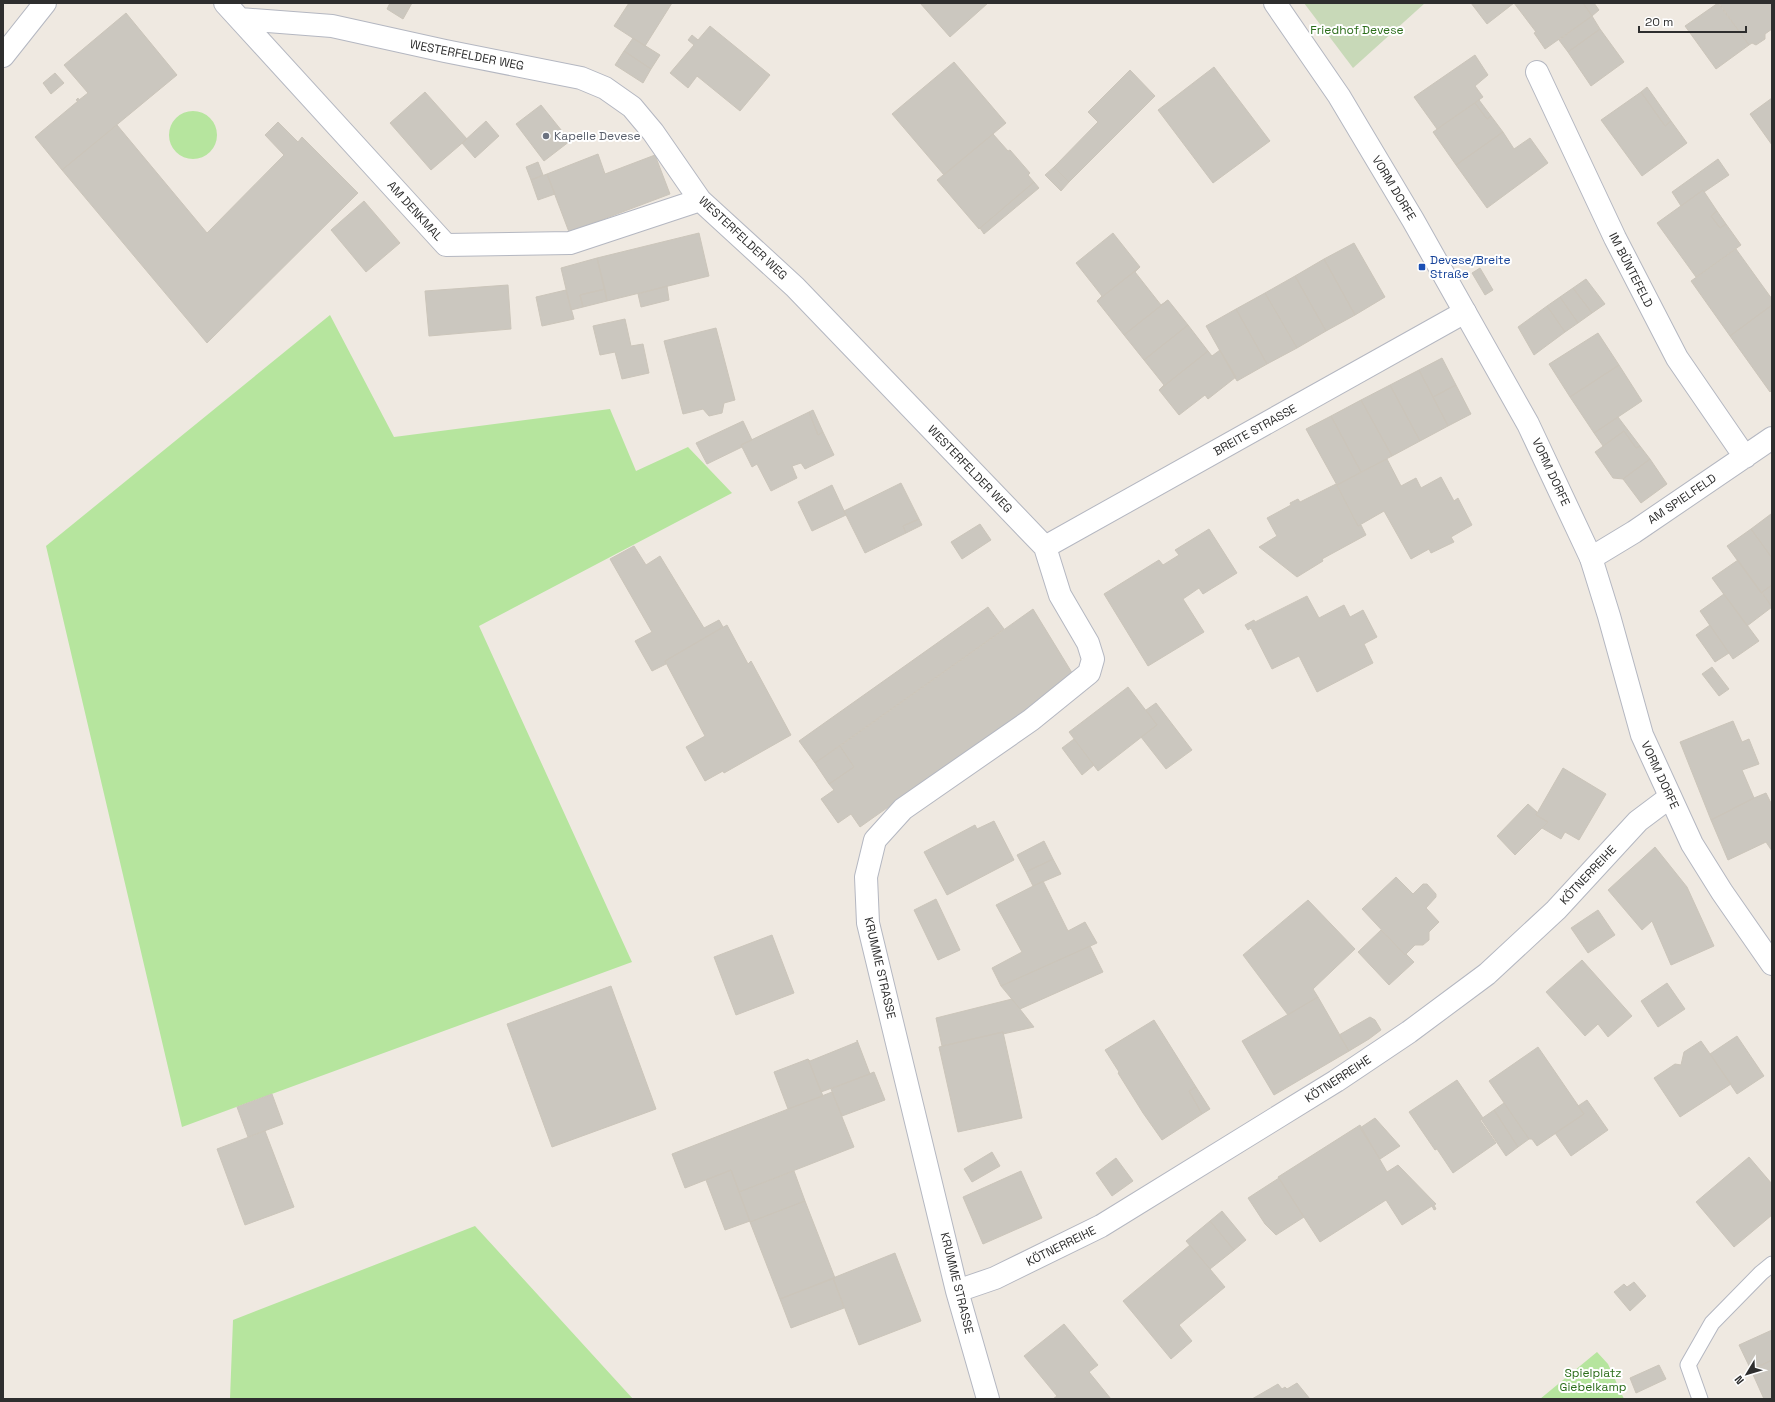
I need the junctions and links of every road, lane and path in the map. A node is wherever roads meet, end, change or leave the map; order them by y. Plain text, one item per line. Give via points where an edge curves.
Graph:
1 (45, 3) edge
2 (225, 3) edge
3 (1275, 3) edge
4 (240, 19) junction
5 (3, 56) edge
6 (1537, 72) dead end
7 (700, 200) junction
8 (1466, 312) junction
9 (1772, 438) edge
10 (1745, 457) junction
11 (1045, 547) junction
12 (1591, 558) junction
13 (1670, 797) junction
14 (1772, 964) edge
15 (1772, 1264) edge
16 (957, 1291) junction
17 (988, 1399) edge
18 (1700, 1399) edge

1 - 5 street
2 - 4 street
3 - 8 street, VORM DORFE via 1339,96
4 - 7 street, WESTERFELDER WEG via 332,26 581,78 605,88 632,107 653,132
4 - 7 street, AM DENKMAL via 446,245 570,243
6 - 10 street, IM BÜNTEFELD via 1615,238 1677,358
7 - 11 street, WESTERFELDER WEG via 795,287
8 - 11 street, BREITE STRASSE
8 - 12 street, VORM DORFE via 1528,424
9 - 10 street, AM SPIELFELD
10 - 12 street, AM SPIELFELD
11 - 16 street, KRUMME STRASSE via 1060,595 1088,644 1093,660 1089,673 1030,720 903,809 875,840 866,877 868,923
12 - 13 street, VORM DORFE via 1642,735
13 - 14 street, VORM DORFE via 1692,844
13 - 16 street, KÖTNERREIHE via 1638,821 1556,910 1487,974 1409,1032 1297,1105 1101,1226 995,1278
15 - 18 lane via 1712,1323 1688,1365
16 - 17 street, KRUMME STRASSE

